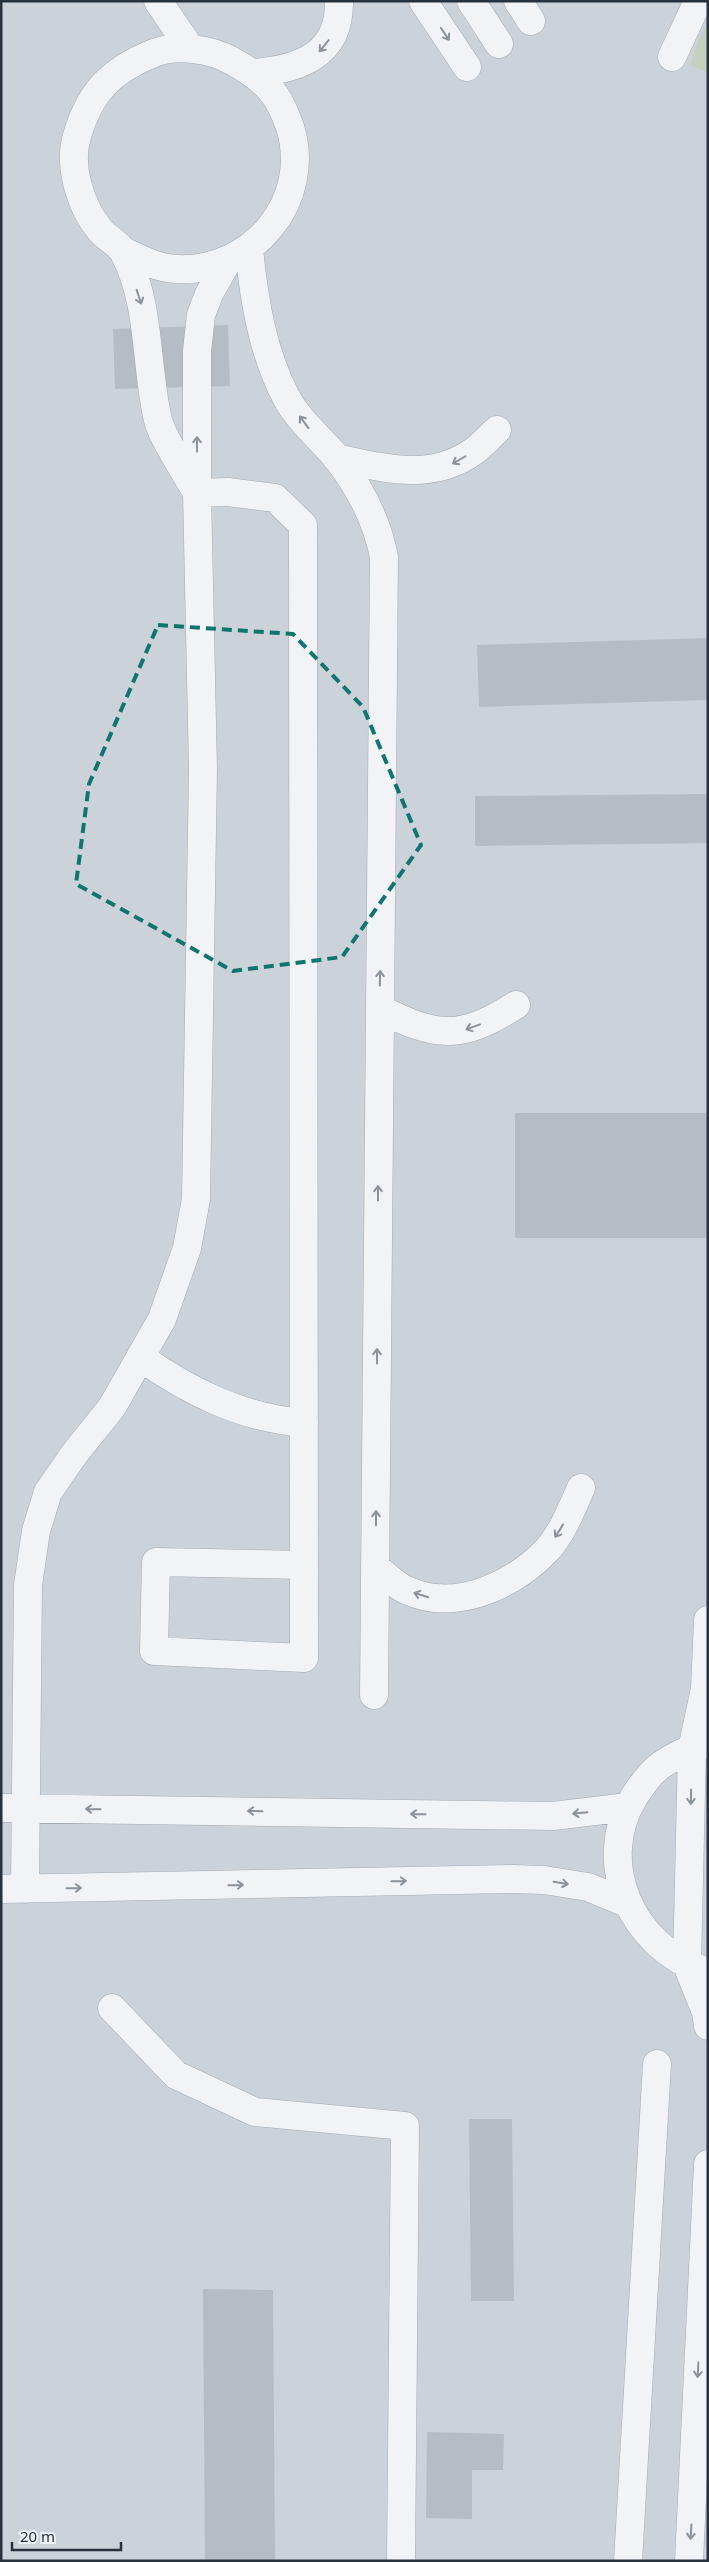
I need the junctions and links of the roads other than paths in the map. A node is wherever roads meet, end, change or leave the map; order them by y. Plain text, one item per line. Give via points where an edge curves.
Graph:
1 (158, 1) edge
2 (339, 1) edge
3 (423, 1) edge
4 (471, 1) edge
5 (698, 1) edge
6 (499, 44) dead end
7 (190, 48) junction
8 (672, 57) dead end
9 (467, 66) dead end
10 (254, 73) junction
11 (123, 251) junction
12 (238, 255) junction
13 (497, 430) dead end
14 (336, 458) junction
15 (197, 493) junction
16 (516, 1005) dead end
17 (380, 1010) junction
18 (140, 1357) junction
19 (304, 1423) junction
20 (581, 1488) dead end
21 (304, 1565) junction
22 (375, 1567) junction
23 (708, 1620) edge
24 (374, 1695) dead end
25 (700, 1746) edge
26 (628, 1807) junction
27 (14, 1808) edge
28 (13, 1889) edge
29 (627, 1903) junction
30 (697, 1968) edge
31 (112, 2008) dead end
32 (708, 2026) edge
33 (657, 2064) dead end
34 (708, 2164) edge
35 (401, 2561) edge
36 (628, 2561) edge
37 (689, 2561) edge

1 - 7 street
2 -> 10 street via 339,17 330,40 318,54 281,71
3 -> 9 street
4 - 6 street
5 - 8 street
7 - 10 street via 224,56
7 - 11 street via 159,51 129,63 104,82 86,108 76,139 77,179 83,202 99,229
10 - 12 street via 272,91 285,113 293,137 295,162 292,188 282,211 268,232
11 - 12 street via 148,263 175,270 202,268
11 -> 15 street via 142,303 158,422
14 -> 12 street via 286,397
15 -> 12 street via 197,351 201,315 209,294
13 -> 14 street via 474,451 449,465 415,472
17 -> 14 street via 384,557 380,536 364,499
15 - 18 street via 203,769 196,1199 187,1248 162,1319
15 - 19 street via 228,492 275,498 303,524
16 -> 17 street via 492,1020 466,1030 444,1032 406,1023
22 -> 17 street
18 - 19 street via 170,1378 209,1398 275,1420
18 - 27 street via 112,1406 48,1492 36,1531 28,1585
19 - 21 street
20 -> 22 street via 549,1547 521,1574 490,1589 457,1599 428,1598 405,1590
21 - 21 street via 304,1658 154,1652 156,1562
22 - 24 street
23 - 25 street
25 - 26 street via 660,1766
25 -> 30 street
26 -> 27 street via 554,1816
26 - 29 street via 619,1838 619,1871
27 - 28 street
28 -> 29 street via 514,1879 588,1887
29 - 30 street via 641,1929 662,1949
30 - 32 street
31 - 35 street via 176,2075 255,2112 405,2126
33 - 36 street
34 -> 37 street

